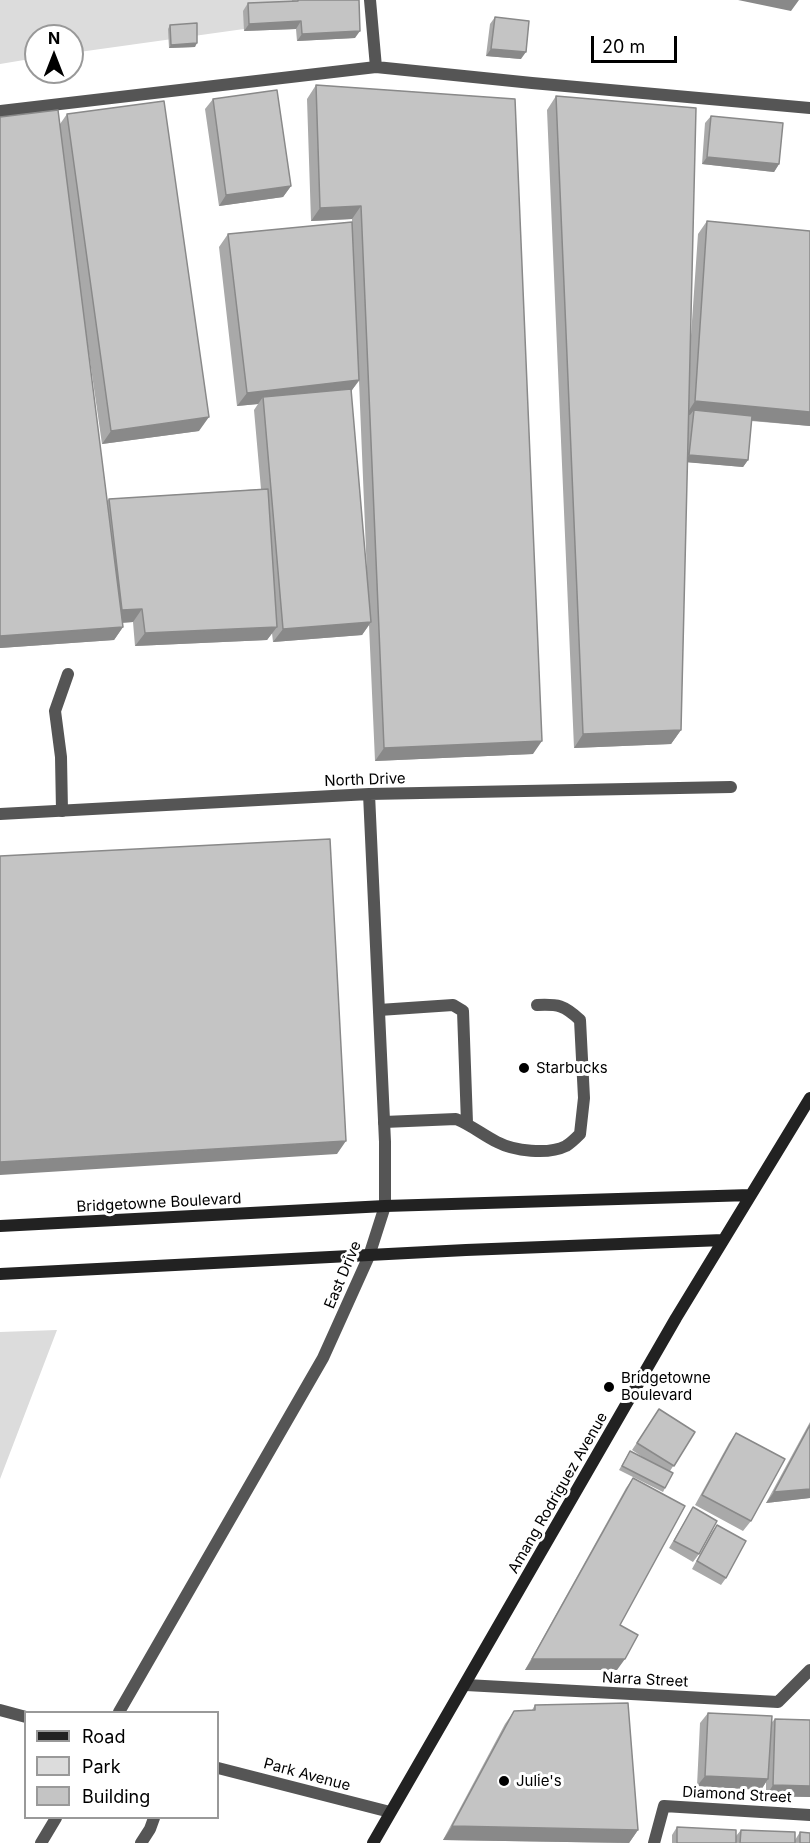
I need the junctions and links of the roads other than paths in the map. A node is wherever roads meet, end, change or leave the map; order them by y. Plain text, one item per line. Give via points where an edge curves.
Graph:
1 (370, 0) edge
2 (376, 67) junction
3 (810, 108) edge
4 (0, 111) edge
5 (68, 674) dead end
6 (731, 787) dead end
7 (369, 794) junction
8 (62, 811) junction
9 (0, 814) edge
10 (537, 1005) dead end
11 (379, 1010) junction
12 (810, 1098) edge
13 (384, 1122) junction
14 (467, 1123) junction
15 (751, 1195) junction
16 (385, 1206) junction
17 (0, 1226) edge
18 (723, 1240) junction
19 (369, 1256) junction
20 (0, 1274) edge
21 (810, 1670) edge
22 (466, 1685) junction
23 (0, 1710) edge
24 (120, 1711) edge
25 (24, 1716) edge
26 (219, 1767) edge
27 (390, 1812) junction
28 (810, 1815) edge
29 (55, 1819) edge
30 (154, 1819) edge
31 (41, 1843) edge
32 (141, 1843) edge
33 (373, 1843) edge
34 (654, 1843) edge

1 - 2 street
2 - 3 street
2 - 4 street
5 - 8 street via 55,711
6 - 7 street, North Drive
7 - 8 street, North Drive
7 - 11 street, East Drive
8 - 9 street, North Drive
10 - 14 street via 556,1004 579,1020 584,1098 580,1134 565,1147 515,1150
11 - 13 street, East Drive
11 - 14 street via 453,1005 463,1011
12 - 15 street, Amang Rodriguez Avenue
13 - 14 street via 456,1119
13 - 16 street, East Drive
15 - 16 street, Bridgetowne Boulevard
15 - 18 street, Amang Rodriguez Avenue
16 - 17 street, Bridgetowne Boulevard
16 - 19 street, East Drive
18 - 19 street
18 - 22 street, Amang Rodriguez Avenue
19 - 20 street
19 - 24 street, East Drive via 323,1358
21 - 22 street, Narra Street via 778,1702
22 - 27 street, Amang Rodriguez Avenue
23 - 25 street
26 - 27 street, Park Avenue
27 - 33 street, Amang Rodriguez Avenue
28 - 34 street, Diamond Street via 664,1806
29 - 31 street
30 - 32 street

